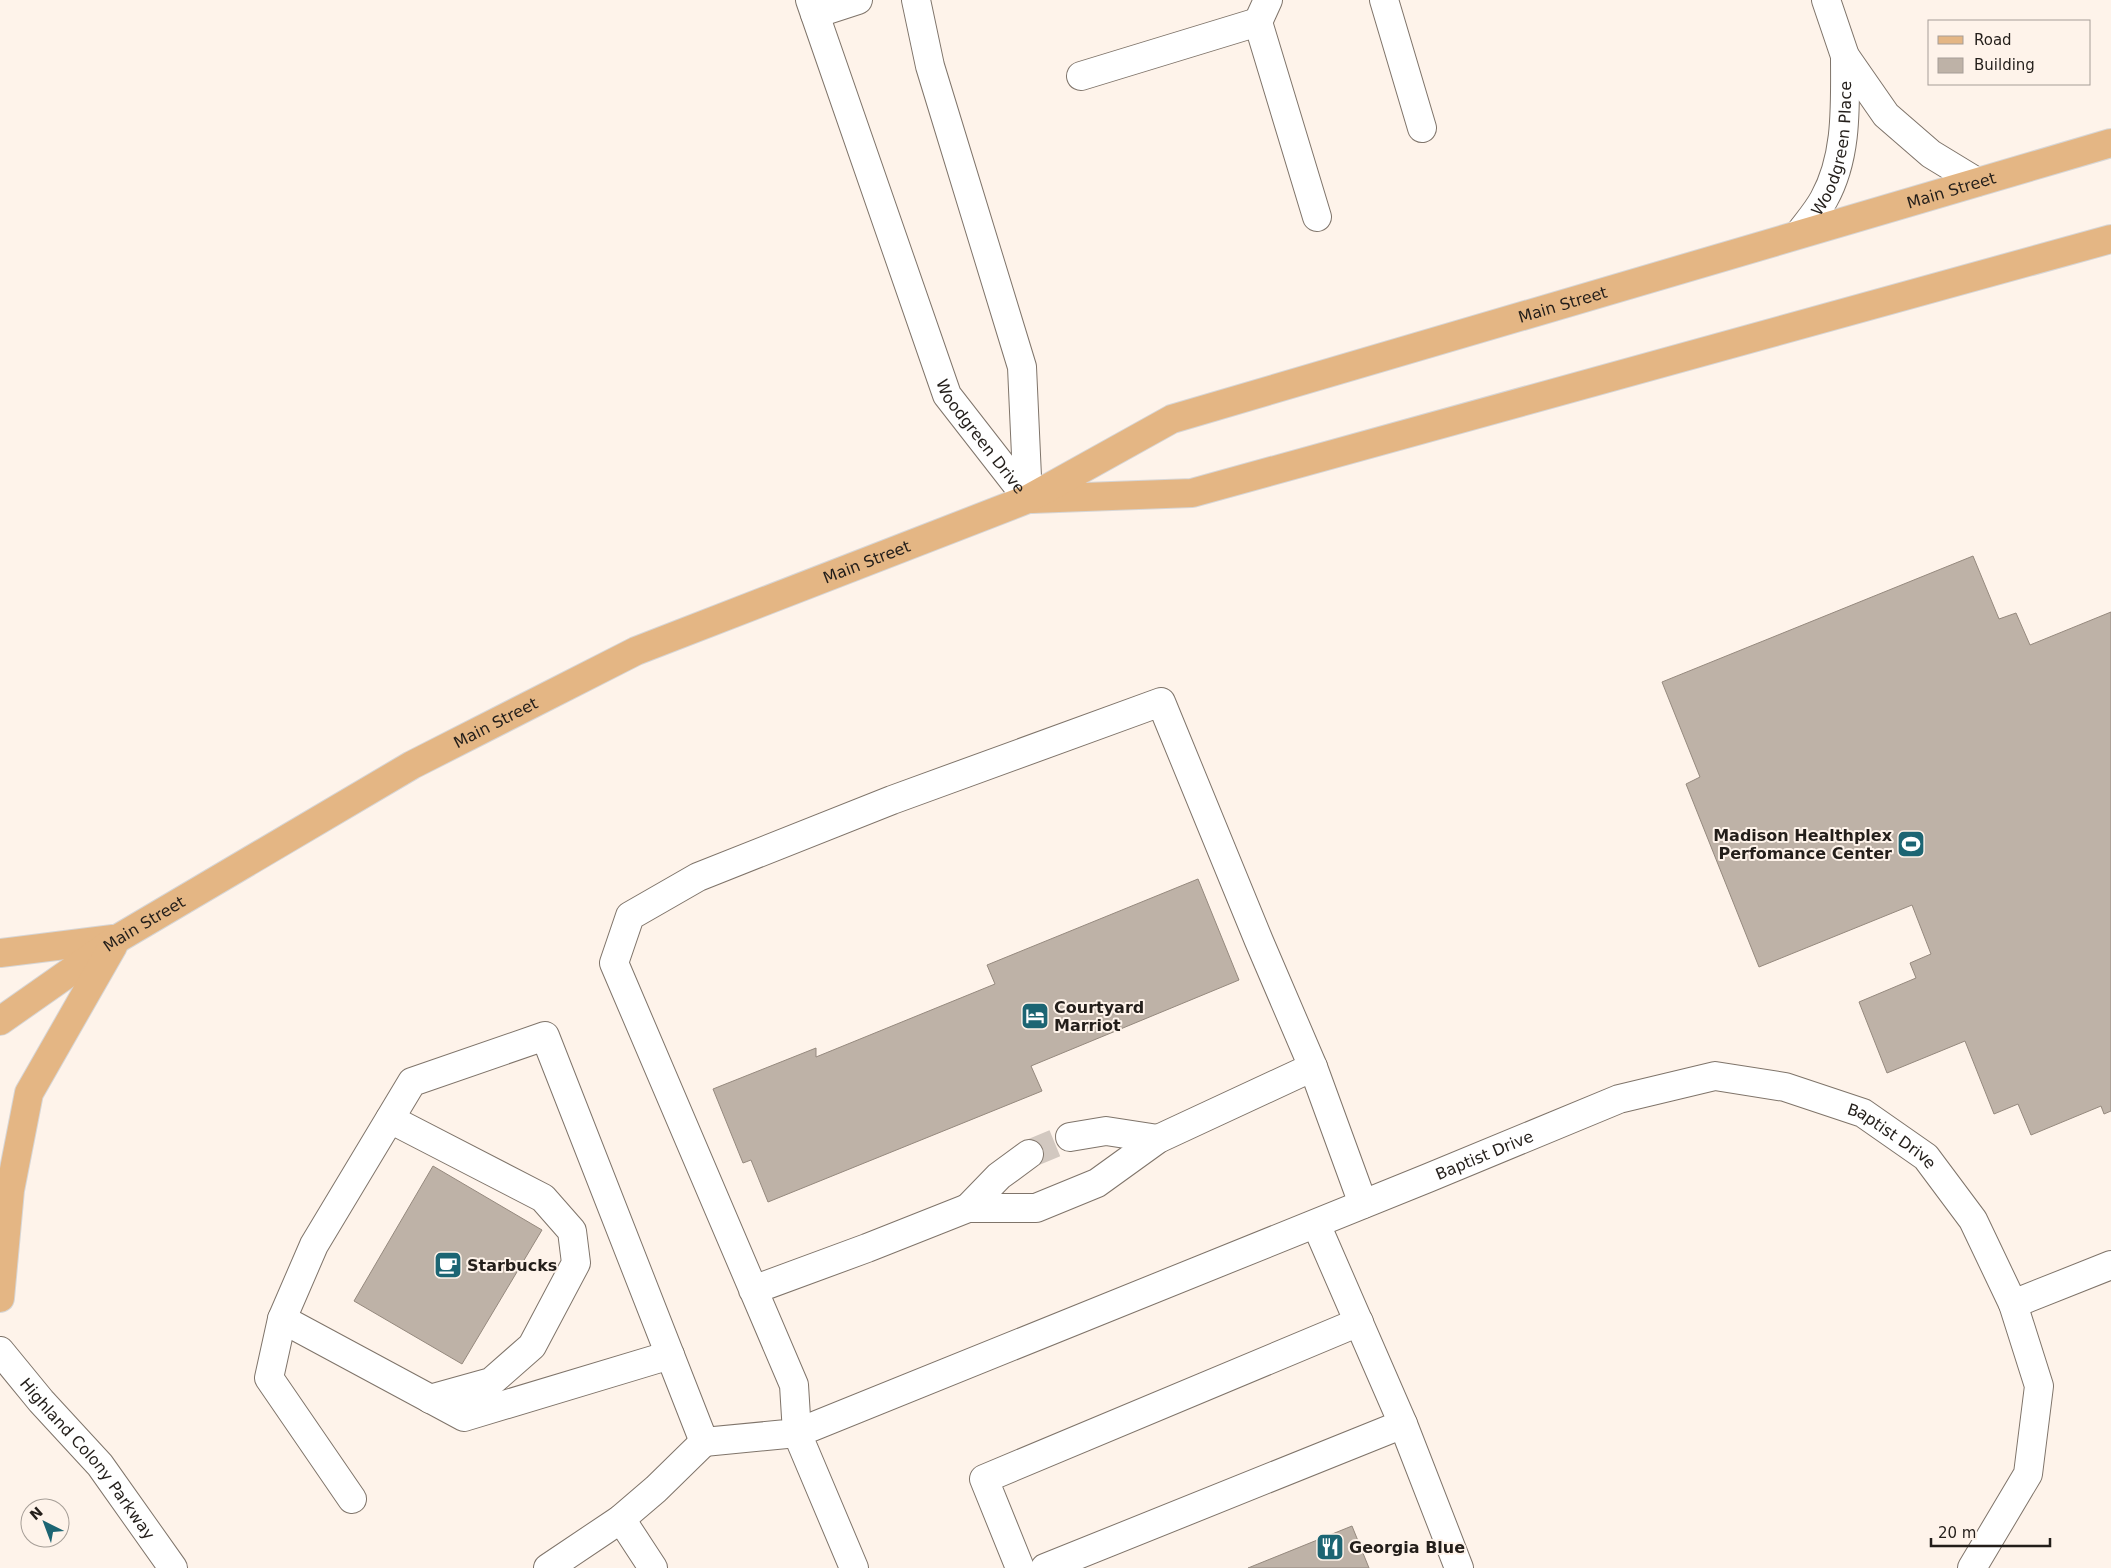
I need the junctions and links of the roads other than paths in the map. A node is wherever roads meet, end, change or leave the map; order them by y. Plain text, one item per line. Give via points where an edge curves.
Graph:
1 (858, 0) edge
2 (916, 0) edge
3 (1384, 0) edge
4 (1826, 0) edge
5 (812, 7) edge
6 (1263, 11) edge
7 (1845, 56) junction
8 (1082, 76) dead end
9 (1422, 128) dead end
10 (2111, 143) edge
11 (1976, 182) junction
12 (1317, 217) dead end
13 (1799, 234) junction
14 (2111, 239) edge
15 (1028, 499) junction
16 (117, 939) junction
17 (0, 953) edge
18 (0, 1021) edge
19 (1314, 1068) junction
20 (390, 1119) junction
21 (1070, 1137) tunnel mouth
22 (1158, 1139) junction
23 (1029, 1154) tunnel mouth
24 (1363, 1204) junction
25 (968, 1208) junction
26 (1316, 1224) junction
27 (2111, 1265) edge
28 (753, 1290) junction
29 (0, 1298) edge
30 (2013, 1304) junction
31 (282, 1319) junction
32 (1358, 1322) junction
33 (0, 1351) edge
34 (670, 1354) junction
35 (430, 1399) junction
36 (1403, 1424) junction
37 (797, 1433) junction
38 (704, 1442) junction
39 (352, 1499) dead end
40 (621, 1519) junction
41 (172, 1568) edge
42 (548, 1568) edge
43 (653, 1568) edge
44 (854, 1568) edge
45 (1020, 1568) edge
46 (1045, 1568) edge
47 (1459, 1568) edge
48 (1972, 1568) edge

1 - 5 street
2 - 15 street, Woodgreen Drive via 930,66 1022,367
3 - 9 street
4 - 7 street, Woodgreen Place
5 - 15 street, Woodgreen Drive via 947,395
6 - 8 street
6 - 12 street
7 - 11 street, Woodgreen Place via 1886,115 1931,154
7 - 13 street, Woodgreen Place via 1844,126 1838,162 1824,199
10 - 11 main road, Main Street
11 - 13 main road, Main Street
13 - 15 main road, Main Street via 1172,418
14 - 15 main road, Main Street via 1192,493
15 - 16 main road, Main Street via 636,651 412,765
16 - 17 main road
16 - 18 main road, Main Street
16 - 29 main road via 29,1093 10,1190
19 - 22 street
19 - 24 street
19 - 28 street via 1161,702 892,800 698,877 630,916 614,963
20 - 31 street via 314,1245
20 - 34 street via 412,1082 544,1036
20 - 35 street via 543,1198 572,1231 576,1263 532,1346 492,1382
21 - 22 street via 1106,1131
22 - 25 street via 1097,1183 1036,1208
23 - 25 street via 999,1176
24 - 26 street, Baptist Drive
24 - 30 street, Baptist Drive via 1619,1099 1715,1076 1785,1087 1863,1113 1926,1157 1974,1220
25 - 28 street
26 - 32 street
26 - 37 street, Baptist Drive
27 - 30 street
28 - 37 street via 794,1385
30 - 48 street, Baptist Drive via 2039,1386 2028,1474
31 - 35 street
31 - 39 street via 269,1378
32 - 36 street
32 - 45 street via 984,1479
33 - 41 street, Highland Colony Parkway via 100,1465
34 - 35 street via 464,1417
34 - 38 street
36 - 46 street
36 - 47 street
37 - 38 street, Baptist Drive
37 - 44 street
38 - 40 street
40 - 42 street
40 - 43 street

